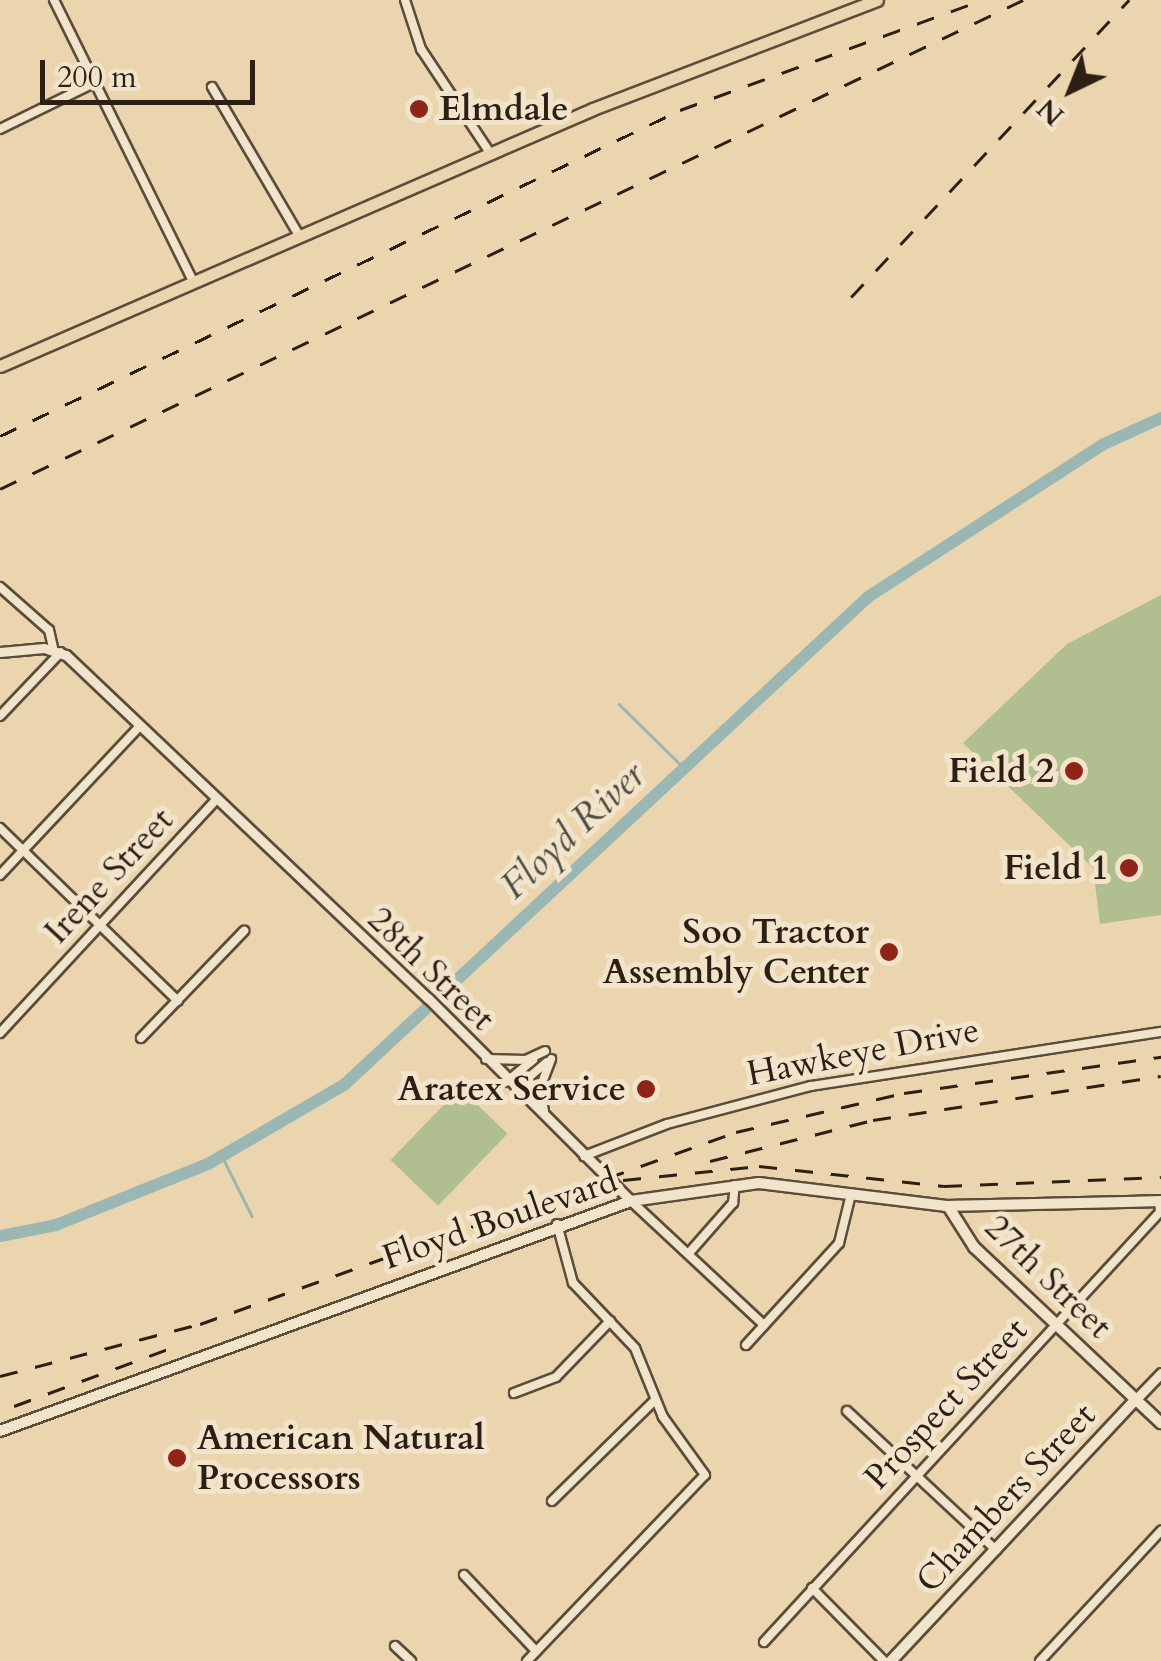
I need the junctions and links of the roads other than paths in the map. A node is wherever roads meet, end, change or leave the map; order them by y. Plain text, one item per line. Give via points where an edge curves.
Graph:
1 (54, 0) edge
2 (405, 0) edge
3 (876, 0) edge
4 (96, 82) junction
5 (212, 86) dead end
6 (0, 129) edge
7 (490, 153) junction
8 (299, 235) junction
9 (193, 281) junction
10 (0, 366) edge
11 (0, 588) edge
12 (57, 650) junction
13 (0, 652) edge
14 (0, 716) edge
15 (140, 726) junction
16 (216, 800) junction
17 (0, 828) edge
18 (23, 850) junction
19 (0, 875) edge
20 (102, 924) junction
21 (244, 930) dead end
22 (178, 1001) junction
23 (1161, 1032) edge
24 (0, 1033) edge
25 (141, 1038) dead end
26 (484, 1059) junction
27 (510, 1085) junction
28 (547, 1120) junction
29 (584, 1156) junction
30 (734, 1186) junction
31 (851, 1194) junction
32 (631, 1201) junction
33 (1160, 1201) edge
34 (948, 1206) junction
35 (557, 1224) junction
36 (689, 1253) junction
37 (610, 1321) junction
38 (764, 1325) junction
39 (1056, 1325) junction
40 (746, 1344) dead end
41 (1161, 1373) edge
42 (514, 1393) dead end
43 (1136, 1399) junction
44 (654, 1401) junction
45 (847, 1411) dead end
46 (1161, 1422) edge
47 (0, 1431) edge
48 (917, 1477) junction
49 (552, 1501) dead end
50 (1161, 1532) edge
51 (996, 1550) junction
52 (464, 1575) dead end
53 (812, 1588) junction
54 (764, 1642) dead end
55 (395, 1646) dead end
56 (536, 1651) junction
57 (411, 1661) edge
58 (527, 1661) edge
59 (890, 1661) edge
60 (1040, 1661) edge

1 - 4 street
2 - 7 street via 421,49
3 - 7 main road
4 - 6 street
4 - 9 street
5 - 8 street
7 - 8 main road
8 - 9 main road
9 - 10 main road
11 - 12 street via 48,630
12 - 13 street
12 - 14 street
12 - 15 street, 28th Street
15 - 16 street, 28th Street
15 - 18 street
16 - 20 street, Irene Street
16 - 26 street, 28th Street
17 - 18 street
18 - 19 street
18 - 20 street
20 - 22 street
20 - 24 street, Irene Street
21 - 22 street
22 - 25 street
23 - 29 street, Hawkeye Drive via 811,1086 666,1124
26 - 27 street, 28th Street
26 - 27 street via 526,1060 545,1051
27 - 28 street, 28th Street
27 - 28 street via 551,1059 540,1088
28 - 29 street, 28th Street
29 - 32 street, 28th Street
30 - 31 main road, Floyd Boulevard
30 - 32 main road, Floyd Boulevard
30 - 36 street via 733,1203
31 - 34 main road, Floyd Boulevard
31 - 38 street via 839,1243
32 - 35 main road, Floyd Boulevard
32 - 36 street, 28th Street
33 - 34 main road, Floyd Boulevard
33 - 39 street, Prospect Street via 1160,1212
34 - 39 main road, 27th Street via 974,1247
35 - 37 street via 567,1272
35 - 47 main road, Floyd Boulevard
36 - 38 street, 28th Street
37 - 42 street via 556,1376
37 - 44 street via 642,1358
38 - 40 street
39 - 43 main road, 27th Street
39 - 48 street, Prospect Street
41 - 43 street, Chambers Street
43 - 46 main road, 27th Street
43 - 51 main road, Chambers Street
44 - 49 street
44 - 56 street via 705,1475
45 - 48 street
48 - 51 street
48 - 53 street, Prospect Street
50 - 60 street
51 - 59 main road, Chambers Street
52 - 56 street
53 - 54 street, Prospect Street
53 - 59 street
55 - 57 street
56 - 58 street

